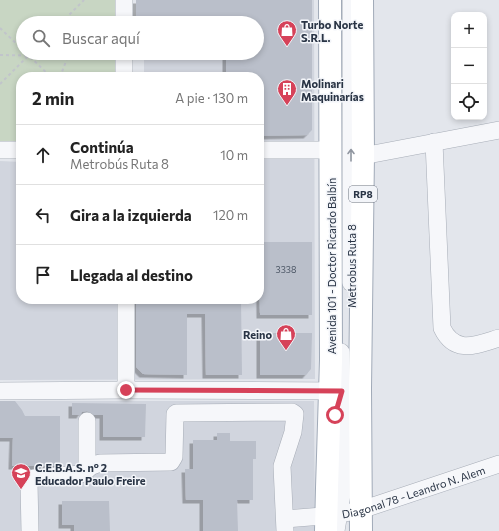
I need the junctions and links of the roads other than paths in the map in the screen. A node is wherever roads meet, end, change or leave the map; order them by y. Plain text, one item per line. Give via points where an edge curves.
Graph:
1 (124, 0) edge
2 (330, 0) edge
3 (337, 0) edge
4 (351, 0) edge
5 (362, 0) edge
6 (124, 16) edge
7 (124, 60) edge
8 (124, 72) edge
9 (499, 130) edge
10 (434, 142) junction
11 (0, 150) edge
12 (16, 150) edge
13 (264, 150) edge
14 (331, 150) junction
15 (363, 154) junction
16 (126, 304) edge
17 (499, 338) edge
18 (126, 390) junction
19 (346, 390) junction
20 (0, 391) edge
21 (87, 421) dead end
22 (499, 464) edge
23 (87, 470) junction
24 (339, 519) edge
25 (285, 525) edge
26 (30, 531) edge
27 (344, 531) edge
28 (361, 531) edge

1 - 6 street
2 - 14 main road, Avenida 101 - Doctor Ricardo Balbín / RP8
3 - 19 street, Metrobus Ruta 8
19 -> 4 street, Metrobus Ruta 8
5 - 15 main road, Avenida 101 - Doctor Ricardo Balbín / RP8
7 - 8 street
9 - 10 street
10 - 15 street
10 - 17 street via 442,328 453,343 463,345 475,346
11 - 12 street
13 - 14 street
14 - 19 main road, Avenida 101 - Doctor Ricardo Balbín / RP8 via 331,360
15 - 19 main road, Avenida 101 - Doctor Ricardo Balbín / RP8
16 - 18 street
18 - 19 street
18 - 20 street
19 - 24 main road, Avenida 101 - Doctor Ricardo Balbín / RP8
19 - 24 main road, Avenida 101 - Doctor Ricardo Balbín / RP8
21 - 23 street
22 - 24 street, Diagonal 78 - Leandro N. Alem
23 - 25 street via 100,463 171,462 174,457 175,414 178,412 292,412 295,414 293,432 282,466
23 - 26 street via 81,474 31,480
24 - 25 street, Diagonal 78 - Leandro N. Alem
24 - 27 street
24 - 28 main road, Avenida 101 - Doctor Ricardo Balbín / RP8

